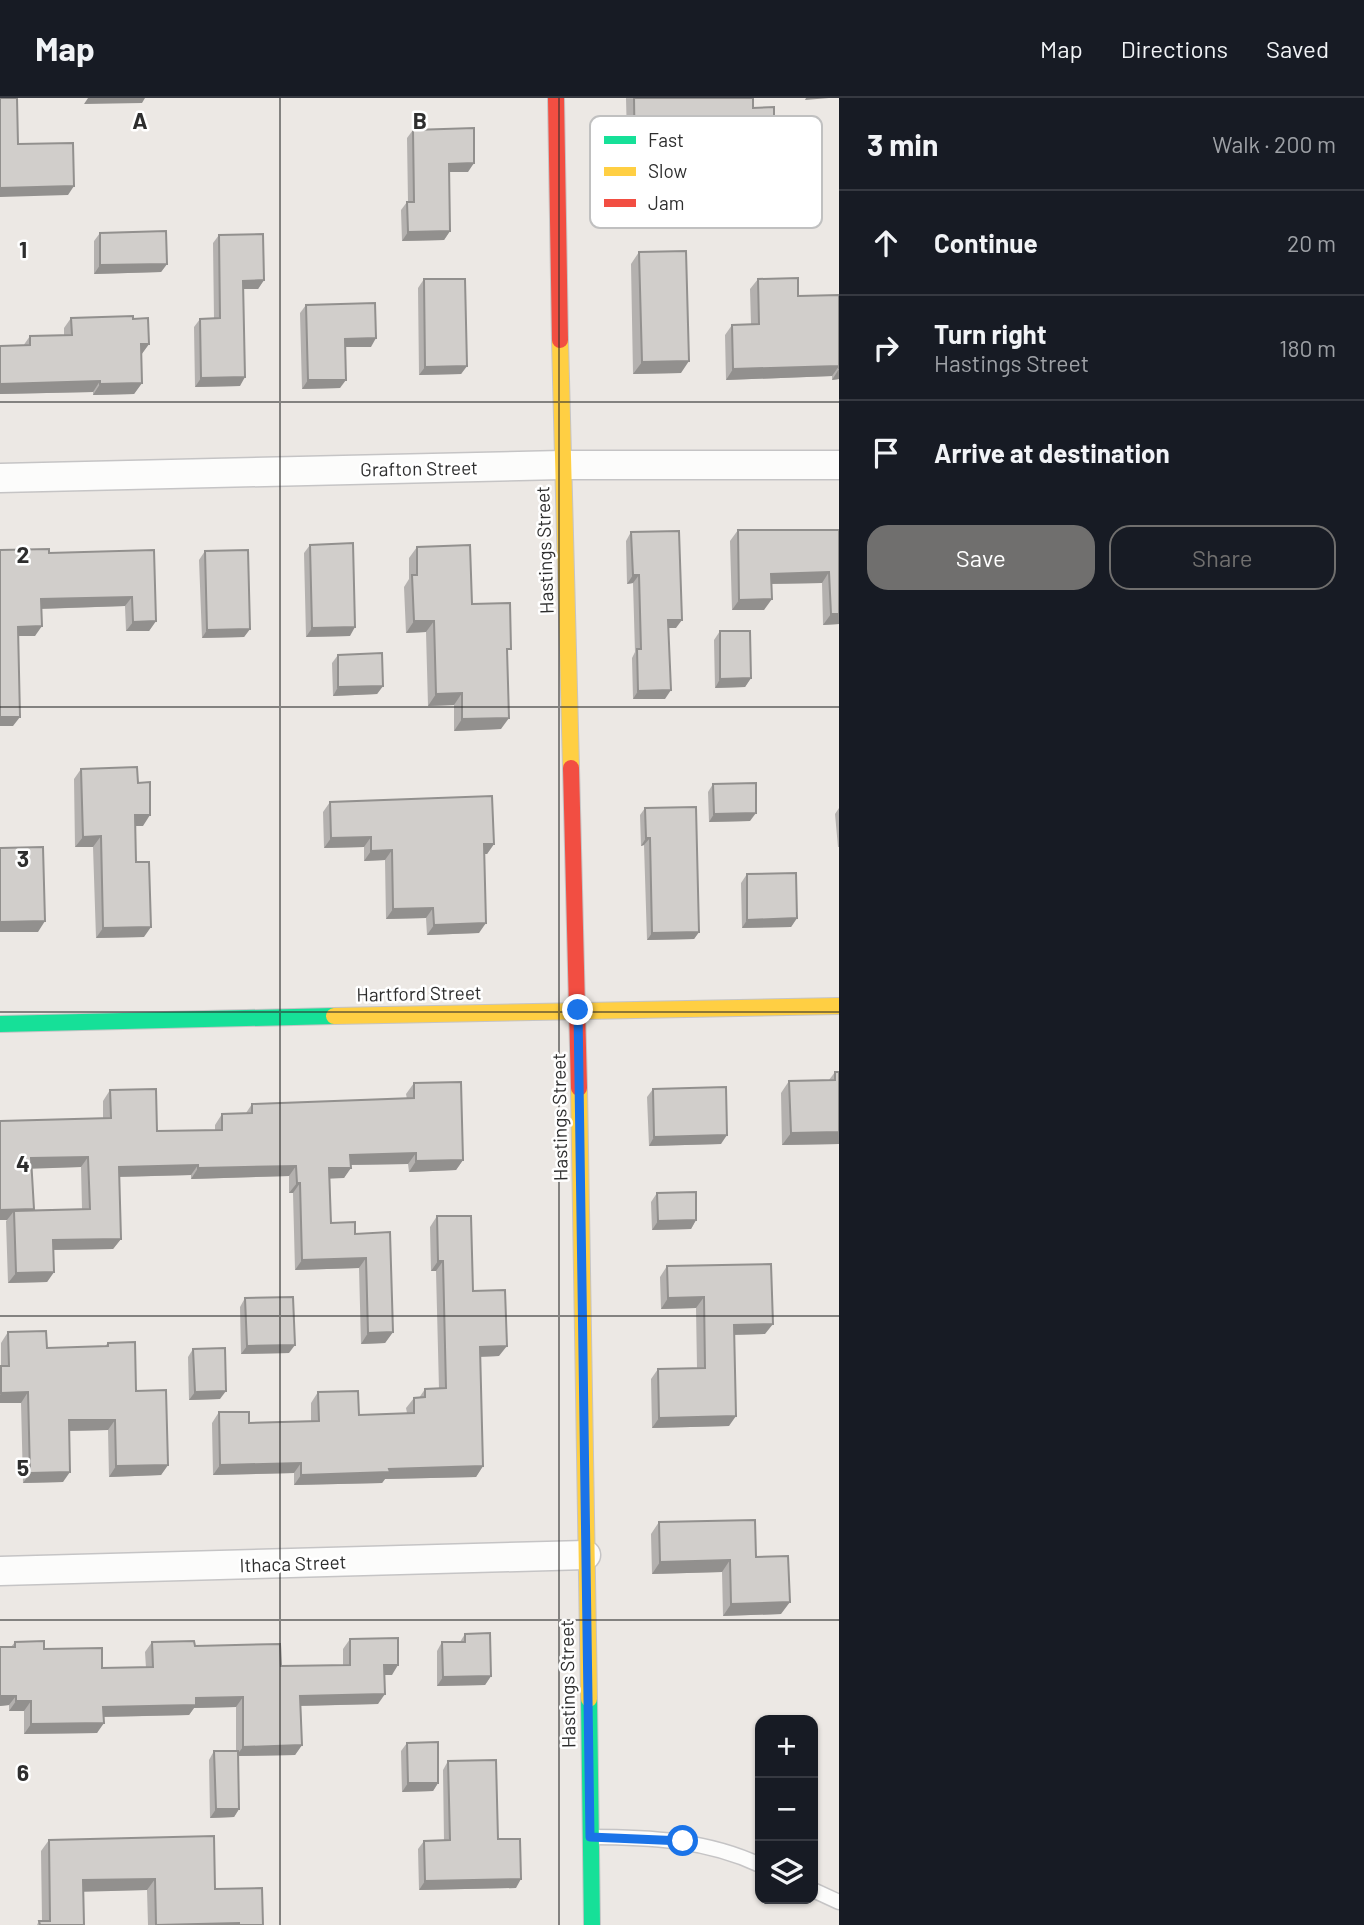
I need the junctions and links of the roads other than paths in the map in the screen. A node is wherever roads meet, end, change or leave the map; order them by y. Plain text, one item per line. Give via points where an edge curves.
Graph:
1 (556, 98) edge
2 (562, 465) junction
3 (839, 465) edge
4 (0, 478) edge
5 (839, 1006) edge
6 (578, 1010) junction
7 (0, 1024) edge
8 (586, 1555) junction
9 (0, 1571) edge
10 (590, 1837) junction
11 (755, 1863) edge
12 (818, 1892) edge
13 (839, 1902) edge
14 (592, 1925) edge

1 - 2 street, Hastings Street
2 - 3 street, Grafton Street
2 - 4 street, Grafton Street
2 - 6 street, Hastings Street
5 - 6 street, Hartford Street
6 - 7 street, Hartford Street
6 - 8 street, Hastings Street
8 - 9 street, Ithaca Street
8 - 10 street, Hastings Street
10 - 11 lane via 683,1841
10 - 14 street, Hastings Street
12 - 13 lane

